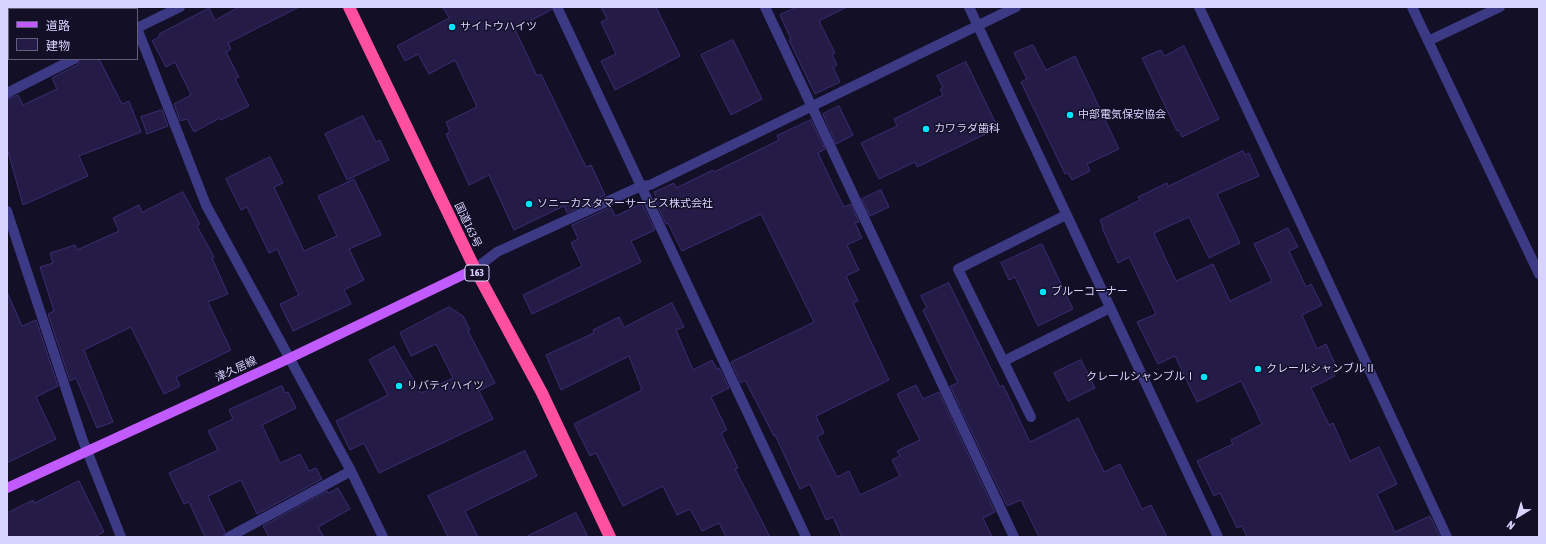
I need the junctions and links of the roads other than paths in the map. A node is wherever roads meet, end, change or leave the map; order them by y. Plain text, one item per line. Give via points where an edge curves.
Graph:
1 (180, 7) edge
2 (349, 7) edge
3 (557, 7) edge
4 (765, 7) edge
5 (969, 7) edge
6 (1016, 7) edge
7 (1199, 7) edge
8 (1412, 7) edge
9 (1500, 7) edge
10 (978, 26) junction
11 (138, 28) edge
12 (138, 31) edge
13 (1428, 41) junction
14 (72, 60) edge
15 (7, 93) edge
16 (812, 106) junction
17 (641, 186) junction
18 (7, 211) edge
19 (1066, 215) junction
20 (475, 269) junction
21 (1539, 274) edge
22 (1110, 308) junction
23 (290, 358) junction
24 (1004, 361) junction
25 (1031, 417) dead end
26 (86, 451) junction
27 (351, 471) junction
28 (7, 488) edge
29 (121, 537) edge
30 (229, 537) edge
31 (383, 537) edge
32 (610, 537) edge
33 (806, 537) edge
34 (1014, 537) edge
35 (1218, 537) edge
36 (1447, 537) edge

1 - 11 street
2 - 20 highway, 国道163号 / 163
3 - 17 street
4 - 16 street
5 - 10 street
6 - 10 street
7 - 36 street
8 - 13 street
9 - 13 street
10 - 16 street
10 - 19 street
12 - 23 street via 206,206
13 - 21 street
14 - 15 street
16 - 17 street via 650,184
16 - 34 street
17 - 20 street via 497,252
17 - 33 street
18 - 26 street
19 - 22 street
19 - 24 street via 958,269
20 - 23 main road, 津久居線
20 - 32 highway, 国道163号 / 163 via 542,392
22 - 24 street
22 - 35 street
23 - 26 main road, 津久居線
23 - 27 street
24 - 25 street
26 - 28 main road, 津久居線
26 - 29 street
27 - 30 street
27 - 31 street

